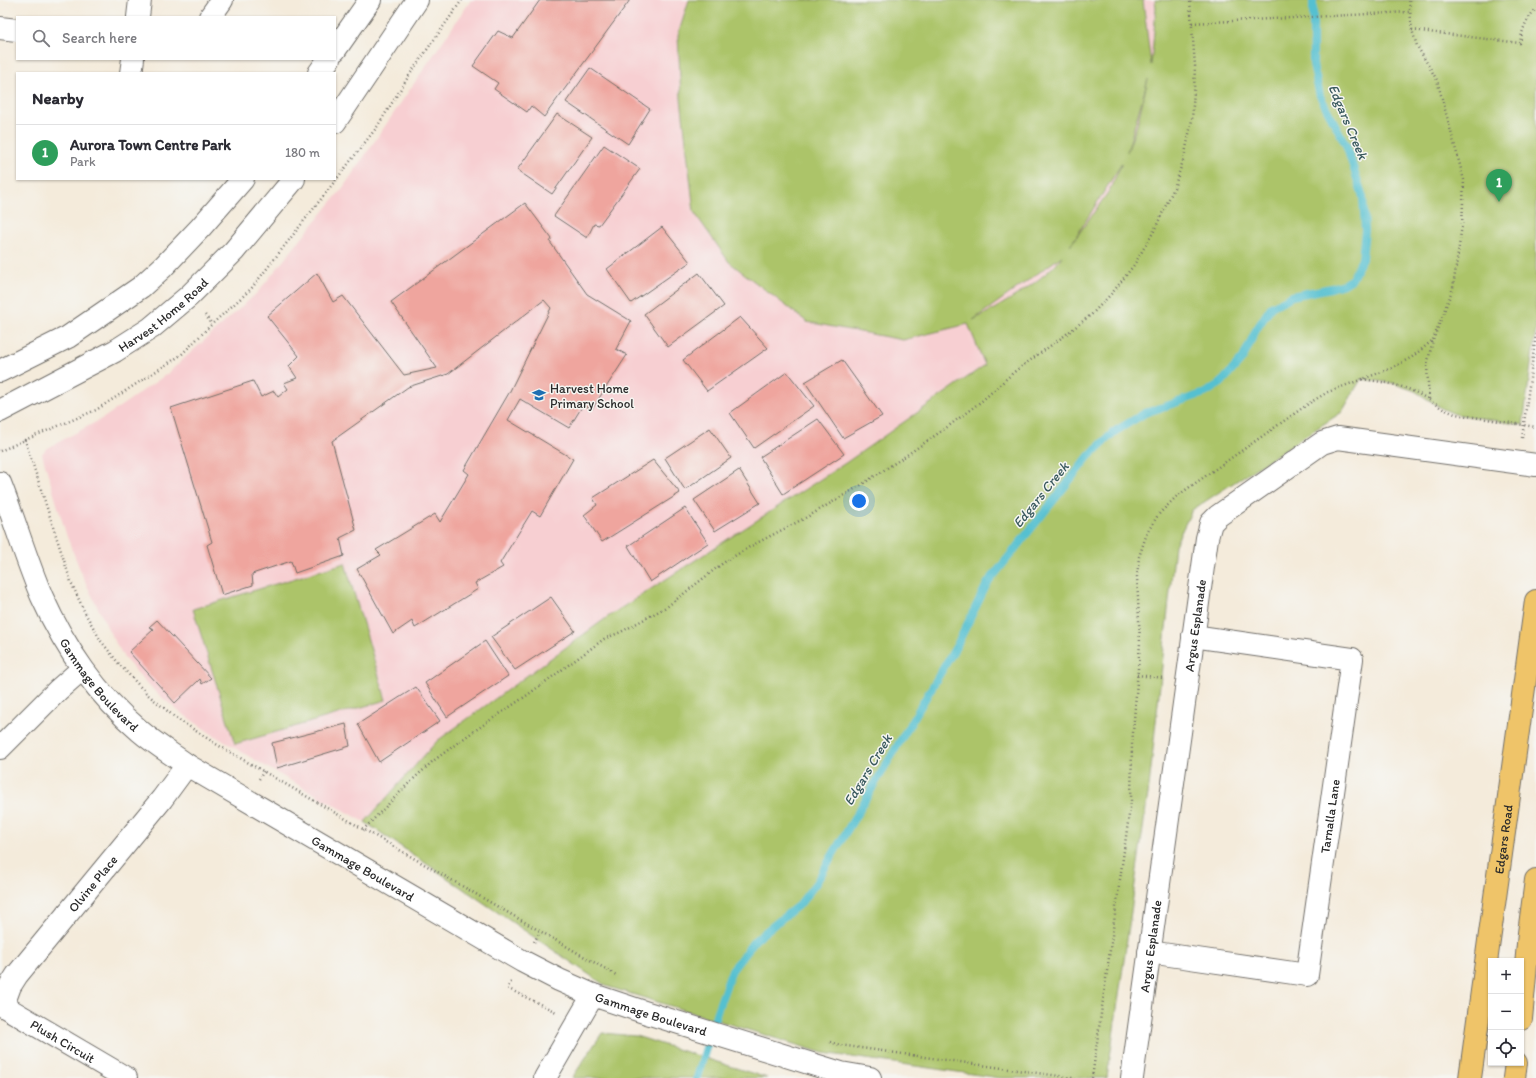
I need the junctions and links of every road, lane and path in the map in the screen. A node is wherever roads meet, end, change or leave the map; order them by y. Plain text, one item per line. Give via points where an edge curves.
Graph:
1 (140, 0) edge
2 (222, 0) edge
3 (370, 0) edge
4 (417, 0) edge
5 (462, 0) edge
6 (1190, 0) edge
7 (1409, 0) edge
8 (1536, 9) edge
9 (1409, 12) junction
10 (138, 16) edge
11 (211, 16) edge
12 (1192, 23) junction
13 (0, 28) edge
14 (16, 30) edge
15 (1412, 30) junction
16 (336, 49) edge
17 (133, 60) edge
18 (328, 60) edge
19 (132, 72) edge
20 (320, 72) edge
21 (336, 121) edge
22 (242, 180) edge
23 (293, 180) edge
24 (336, 180) edge
25 (336, 180) edge
26 (1536, 334) edge
27 (0, 371) edge
28 (1361, 379) dead end
29 (1429, 400) junction
30 (0, 411) edge
31 (1523, 425) junction
32 (1536, 427) edge
33 (25, 440) junction
34 (0, 451) edge
35 (1527, 464) edge
36 (0, 483) edge
37 (1536, 601) edge
38 (1193, 636) junction
39 (82, 669) junction
40 (0, 748) edge
41 (187, 765) junction
42 (363, 830) junction
43 (1536, 880) edge
44 (1149, 952) junction
45 (617, 976) dead end
46 (507, 988) dead end
47 (1523, 994) edge
48 (594, 995) junction
49 (1, 1005) edge
50 (579, 1019) junction
51 (828, 1042) dead end
52 (1516, 1066) edge
53 (840, 1075) edge
54 (126, 1078) edge
55 (545, 1078) edge
56 (870, 1078) edge
57 (1073, 1078) edge
58 (1132, 1078) edge
59 (1470, 1078) edge
60 (1514, 1078) edge

1 - 10 street
2 - 11 street
3 - 16 street
4 - 21 street
5 - 24 path via 410,74 377,127
6 - 12 path
7 - 9 path
8 - 15 path via 1522,29 1520,44
9 - 12 path
9 - 15 path
12 - 42 path via 1195,66 1192,120 1174,188 1154,231 1134,264 1092,314 1014,372 983,400 904,457 809,516 723,563 668,606 604,639 433,761
13 - 14 street
15 - 29 path via 1417,46 1437,80 1464,180 1462,225 1453,288 1433,340 1427,365
17 - 19 street
18 - 20 street
22 - 27 street via 201,227 142,287 68,337
23 - 30 street, Harvest Home Road via 234,251 189,296 151,328 115,351
25 - 33 path via 251,289 181,356 96,410
26 - 31 path
28 - 29 path via 1392,383 1415,391
29 - 31 path via 1455,414
31 - 32 path
31 - 35 path
33 - 34 path
33 - 42 path via 71,582 101,641 119,664 147,694 176,718
35 - 38 street, Argus Esplanade via 1349,439 1338,438 1322,443 1218,516 1212,523 1207,538
36 - 39 street, Gammage Boulevard via 42,596 60,634
37 - 59 main road, Edgars Road
38 - 44 street, Argus Esplanade
38 - 44 street, Tarnalla Lane via 1352,659 1307,975
39 - 40 street
39 - 41 street, Gammage Boulevard via 110,702 141,732
41 - 48 street, Gammage Boulevard via 522,961
41 - 49 street, Olvine Place via 17,975
42 - 45 path
43 - 47 main road
44 - 58 street, Argus Esplanade
46 - 50 path via 553,1011
48 - 50 street
48 - 53 street, Gammage Boulevard
49 - 54 street, Plush Circuit
50 - 55 street
51 - 57 path
52 - 60 main road
53 - 56 street, Gammage Boulevard

